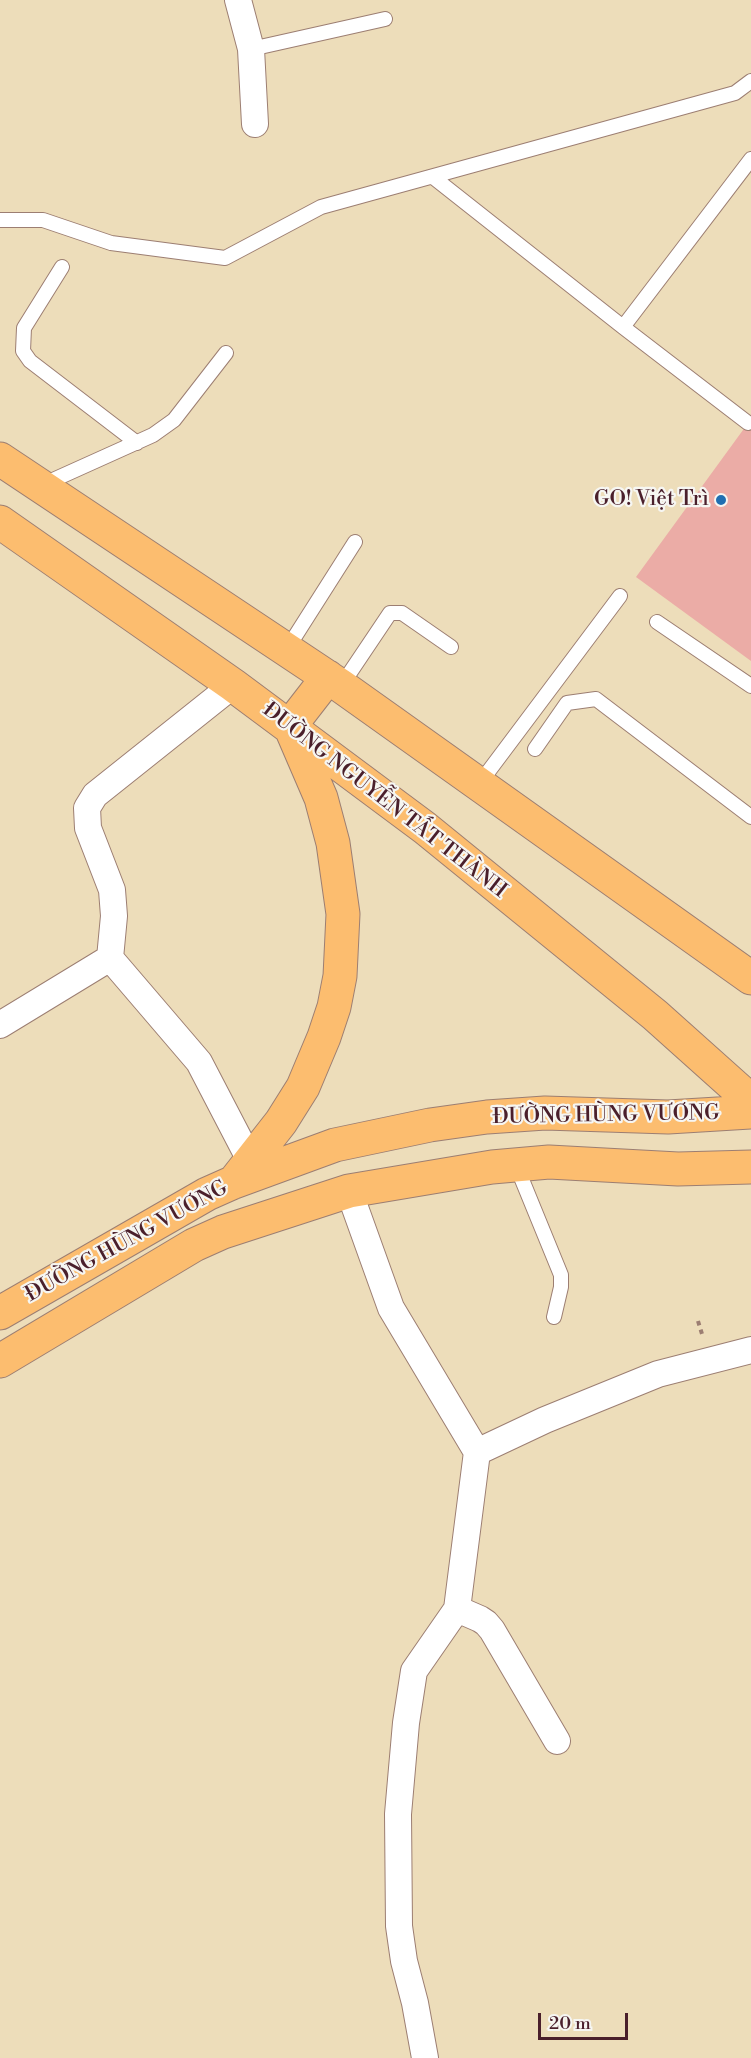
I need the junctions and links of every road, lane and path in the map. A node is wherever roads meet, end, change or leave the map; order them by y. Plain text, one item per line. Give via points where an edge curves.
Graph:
1 (238, 0) edge
2 (386, 19) dead end
3 (251, 49) junction
4 (751, 81) edge
5 (255, 124) dead end
6 (751, 159) edge
7 (433, 177) junction
8 (0, 220) edge
9 (62, 267) dead end
10 (623, 327) junction
11 (226, 353) dead end
12 (748, 423) dead end
13 (137, 443) junction
14 (0, 459) edge
15 (41, 486) junction
16 (2, 528) edge
17 (355, 542) dead end
18 (620, 596) dead end
19 (657, 622) dead end
20 (451, 647) dead end
21 (287, 649) junction
22 (334, 681) junction
23 (233, 685) junction
24 (751, 686) edge
25 (290, 726) junction
26 (534, 749) dead end
27 (479, 784) junction
28 (751, 817) edge
29 (110, 958) junction
30 (751, 978) edge
31 (0, 1025) edge
32 (751, 1101) edge
33 (751, 1112) edge
34 (516, 1165) junction
35 (751, 1167) edge
36 (243, 1172) junction
37 (349, 1191) junction
38 (254, 1222) junction
39 (0, 1313) edge
40 (554, 1317) dead end
41 (751, 1350) edge
42 (0, 1361) edge
43 (477, 1452) junction
44 (457, 1609) junction
45 (557, 1741) dead end
46 (425, 2058) edge

1 - 3 street
2 - 3 lane
3 - 5 street
4 - 7 lane via 735,93
6 - 10 lane
7 - 8 lane via 321,207 225,258 111,243 42,220
7 - 10 lane
9 - 13 lane via 24,328 23,351 30,361
10 - 12 lane
11 - 13 lane via 174,420
13 - 15 lane
14 - 15 main road
15 - 21 main road
16 - 23 main road, ĐƯỜNG NGUYỄN TẤT THÀNH
17 - 21 lane
18 - 27 lane
19 - 24 lane
20 - 22 lane via 402,613 390,613
21 - 22 main road
22 - 25 main road
22 - 27 main road
23 - 25 main road, ĐƯỜNG NGUYỄN TẤT THÀNH
23 - 29 street via 95,795 87,808 88,828 112,890
25 - 32 main road, ĐƯỜNG NGUYỄN TẤT THÀNH via 424,828 655,1015
25 - 36 main road via 321,798 333,843 343,914 342,956 334,1007 314,1063 293,1105
26 - 28 lane via 567,703 596,699
27 - 30 main road
29 - 31 street
29 - 36 street via 199,1062
33 - 36 main road, ĐƯỜNG HÙNG VƯƠNG via 668,1117 545,1113 487,1117 335,1145
34 - 35 main road, ĐƯỜNG HÙNG VƯƠNG via 549,1162 678,1169
34 - 37 main road, ĐƯỜNG HÙNG VƯƠNG
34 - 40 lane via 561,1275
36 - 38 main road
36 - 39 main road, ĐƯỜNG HÙNG VƯƠNG
37 - 38 main road, ĐƯỜNG HÙNG VƯƠNG
37 - 43 street via 391,1308
38 - 42 main road, ĐƯỜNG HÙNG VƯƠNG via 194,1245
41 - 43 street via 658,1374
43 - 44 street
44 - 45 street via 480,1619 492,1630
44 - 46 street via 414,1671 405,1723 398,1814 399,1926

